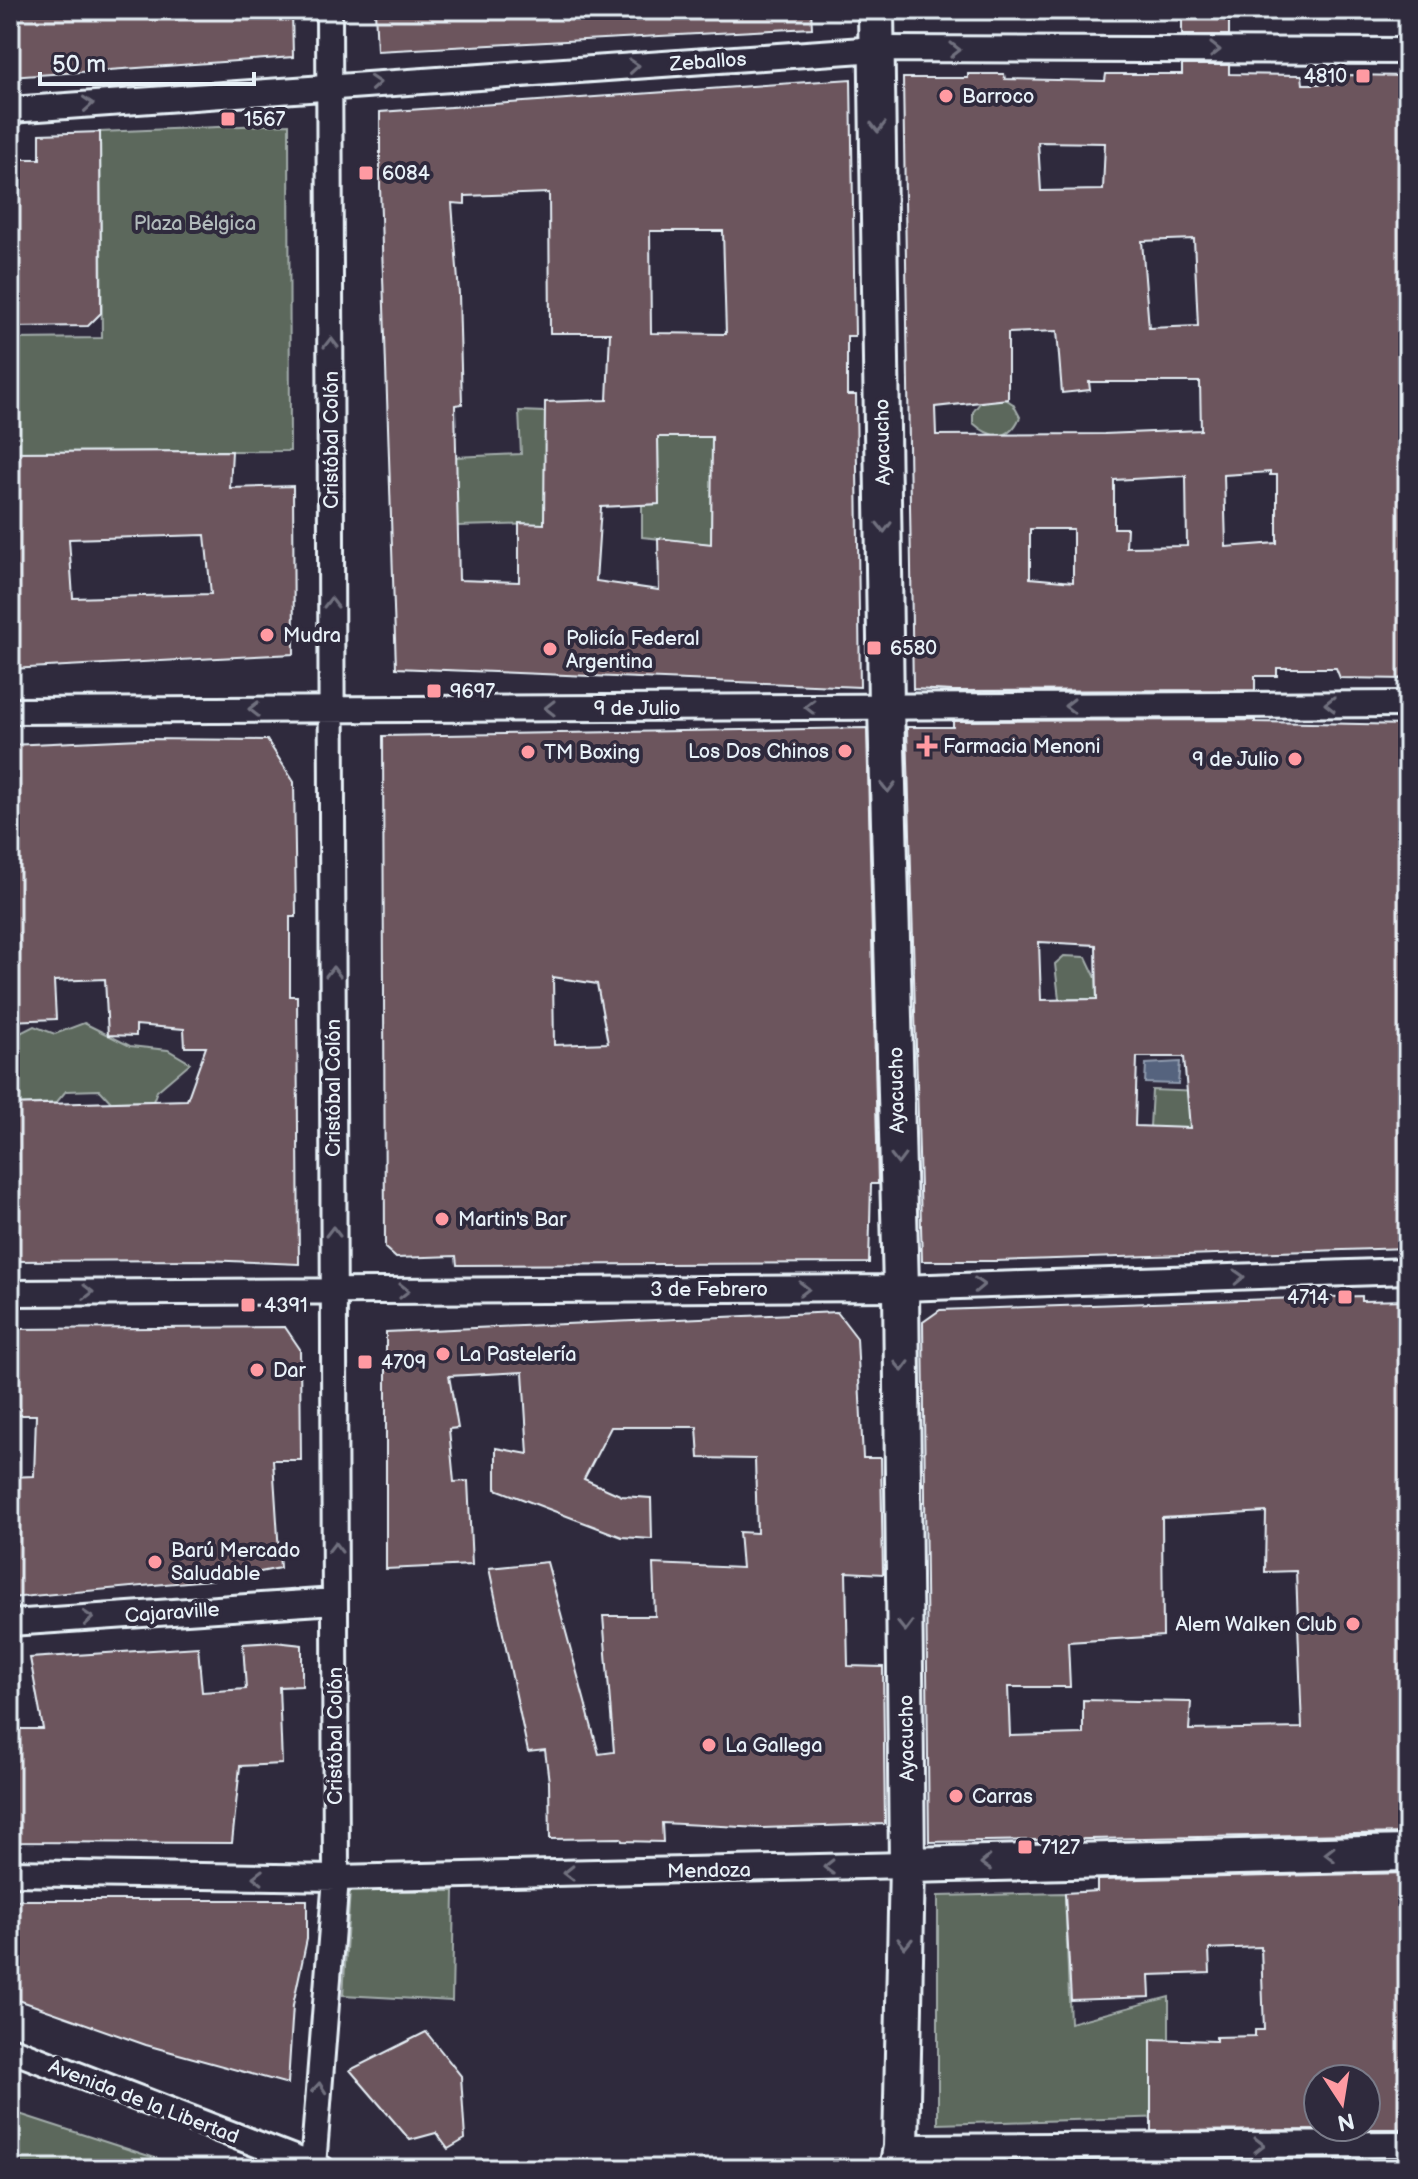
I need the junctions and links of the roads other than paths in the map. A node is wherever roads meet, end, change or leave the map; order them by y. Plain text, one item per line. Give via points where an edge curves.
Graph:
1 (329, 10) edge
2 (876, 10) edge
3 (877, 49) junction
4 (1408, 51) edge
5 (330, 86) junction
6 (10, 110) edge
7 (1408, 704) edge
8 (886, 707) junction
9 (332, 709) junction
10 (10, 711) edge
11 (1408, 1271) edge
12 (901, 1288) junction
13 (334, 1291) junction
14 (10, 1293) edge
15 (335, 1601) junction
16 (10, 1623) edge
17 (1408, 1853) edge
18 (907, 1865) junction
19 (10, 1873) edge
20 (336, 1878) junction
21 (10, 2049) edge
22 (1408, 2144) edge
23 (899, 2158) edge
24 (318, 2168) edge

1 - 5 street, Cristóbal Colón
2 - 3 main road, Ayacucho
3 -> 4 street, Zeballos
5 -> 3 street, Zeballos
3 -> 8 main road, Ayacucho
6 -> 5 street, Zeballos
9 -> 5 street, Cristóbal Colón
7 -> 8 street, 9 de Julio
8 -> 9 street, 9 de Julio
8 -> 12 main road, Ayacucho
9 -> 10 street, 9 de Julio
13 -> 9 street, Cristóbal Colón
12 -> 11 street, 3 de Febrero
13 -> 12 street, 3 de Febrero
12 -> 18 main road, Ayacucho
14 -> 13 street, 3 de Febrero
15 -> 13 street, Cristóbal Colón
16 -> 15 street, Cajaraville
15 - 20 street, Cristóbal Colón
17 -> 18 main road, Mendoza
18 -> 20 street, Mendoza
18 -> 23 main road, Ayacucho
20 -> 19 street, Mendoza
24 -> 20 street, Cristóbal Colón
21 - 24 street, Avenida de la Libertad
23 -> 22 street

